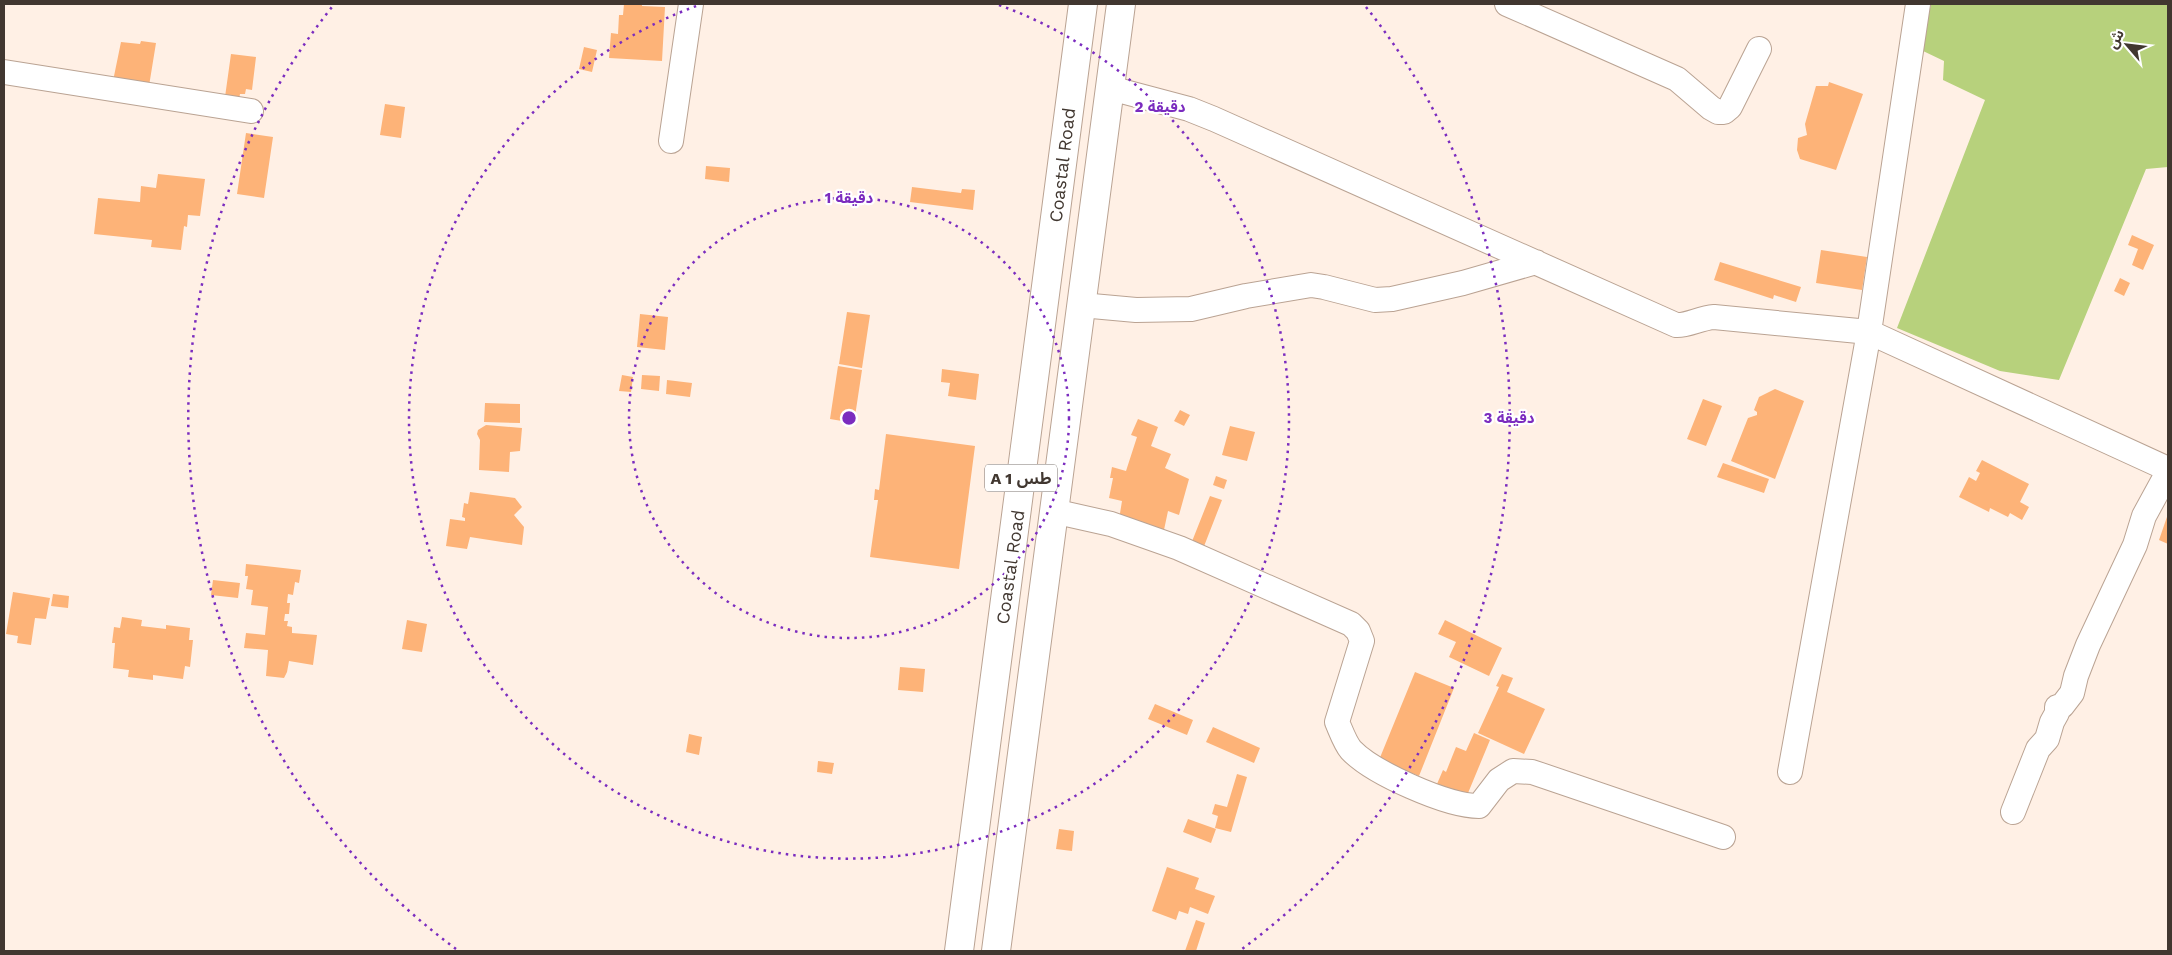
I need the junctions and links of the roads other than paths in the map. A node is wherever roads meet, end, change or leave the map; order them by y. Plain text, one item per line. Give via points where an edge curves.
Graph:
1 (691, 4) edge
2 (1083, 4) edge
3 (1121, 4) edge
4 (1507, 4) edge
5 (1918, 4) edge
6 (1759, 49) dead end
7 (4, 72) edge
8 (1110, 88) junction
9 (251, 111) dead end
10 (671, 141) dead end
11 (1536, 262) junction
12 (1080, 305) junction
13 (1869, 332) junction
14 (2168, 470) edge
15 (1053, 512) junction
16 (1790, 772) dead end
17 (2013, 812) dead end
18 (1723, 837) dead end
19 (958, 951) edge
20 (996, 951) edge

1 - 10 street
2 - 19 highway, Coastal Road / A 1 طس
3 - 8 highway, Coastal Road / A 1 طس
4 - 6 street via 1677,79 1718,112 1730,107
5 - 13 street
7 - 9 street
8 - 11 street via 1214,119
8 - 12 highway, Coastal Road / A 1 طس
11 - 12 street via 1392,299 1375,300 1311,286 1246,296 1191,310
11 - 13 street via 1676,325 1714,317
12 - 15 highway, Coastal Road / A 1 طس
13 - 14 street
13 - 16 street
14 - 17 street via 2144,516 2135,545 2088,645 2072,693 2062,706 2057,707 2047,739 2038,749
15 - 18 street via 1111,524 1178,548 1352,624 1362,641 1337,722 1350,748 1371,767 1397,780 1465,806 1479,806 1499,780 1513,771 1532,772
15 - 20 highway, Coastal Road / A 1 طس

